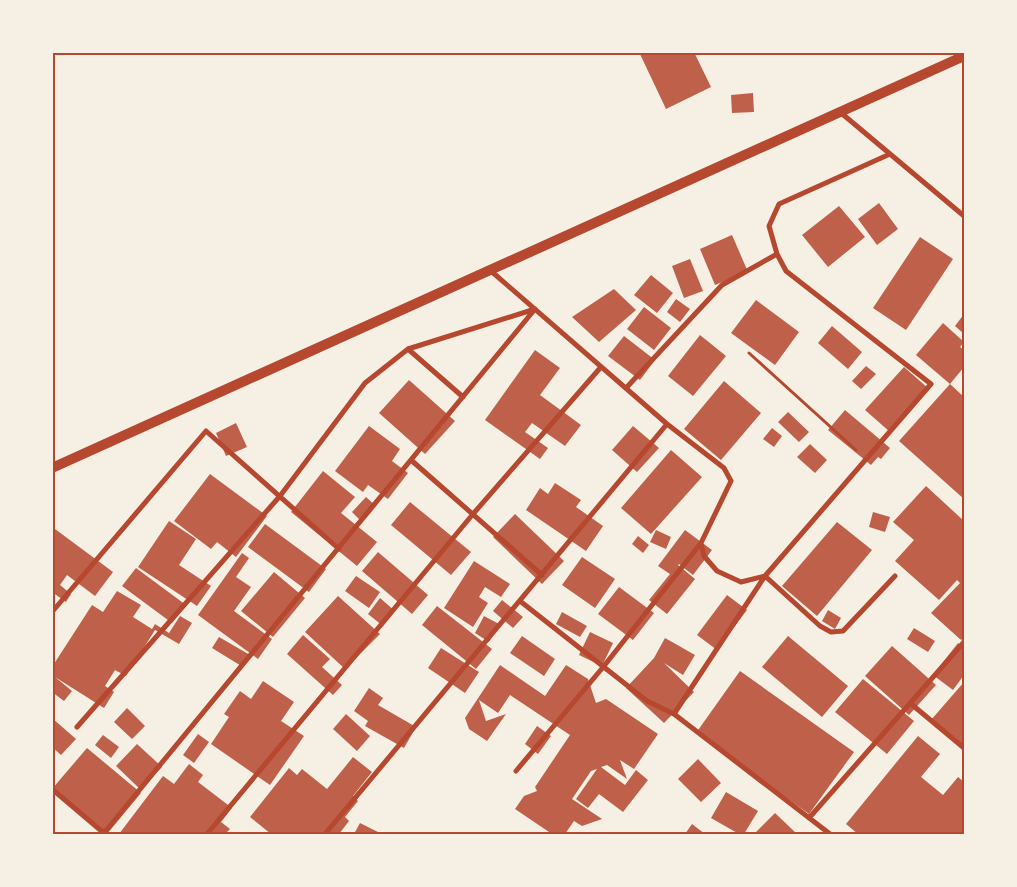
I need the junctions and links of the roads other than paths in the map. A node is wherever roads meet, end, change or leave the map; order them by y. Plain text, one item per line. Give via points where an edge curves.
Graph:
1 (964, 56) edge
2 (840, 112) junction
3 (890, 154) junction
4 (964, 216) edge
5 (777, 254) junction
6 (491, 271) junction
7 (535, 309) junction
8 (408, 349) junction
9 (601, 367) junction
10 (626, 388) junction
11 (464, 396) junction
12 (667, 424) junction
13 (411, 460) junction
14 (52, 468) edge
15 (280, 496) junction
16 (473, 514) junction
17 (701, 543) junction
18 (338, 548) junction
19 (542, 575) junction
20 (766, 576) junction
21 (895, 576) dead end
22 (520, 601) junction
23 (52, 612) edge
24 (964, 642) edge
25 (604, 666) junction
26 (910, 703) junction
27 (674, 714) junction
28 (77, 728) dead end
29 (964, 748) edge
30 (516, 771) dead end
31 (52, 789) edge
32 (809, 818) junction
33 (105, 834) edge
34 (207, 834) edge
35 (325, 834) edge
36 (830, 834) edge

1 - 2 main road
2 - 3 street
2 - 6 main road
3 - 4 street
3 - 5 street via 779,204 769,226
5 - 10 street via 722,285
5 - 20 street via 786,271 932,384
6 - 7 street
6 - 14 main road
7 - 8 street
7 - 9 street
7 - 11 street
8 - 11 street
8 - 15 street via 365,383
9 - 10 street
9 - 16 street
10 - 12 street
11 - 13 street
12 - 17 street via 724,468 731,481
12 - 19 street
13 - 16 street
13 - 18 street
15 - 18 street
15 - 23 street via 206,431
15 - 28 street
16 - 19 street
16 - 34 street
17 - 20 street via 704,556 717,571 741,582
17 - 25 street
18 - 33 street
19 - 22 street
20 - 21 street via 820,626 831,632 843,631
20 - 27 street
22 - 25 street
22 - 35 street
24 - 26 street
25 - 27 street via 647,701
25 - 30 street
26 - 29 street
26 - 32 street
27 - 32 street
31 - 33 street
32 - 36 street

